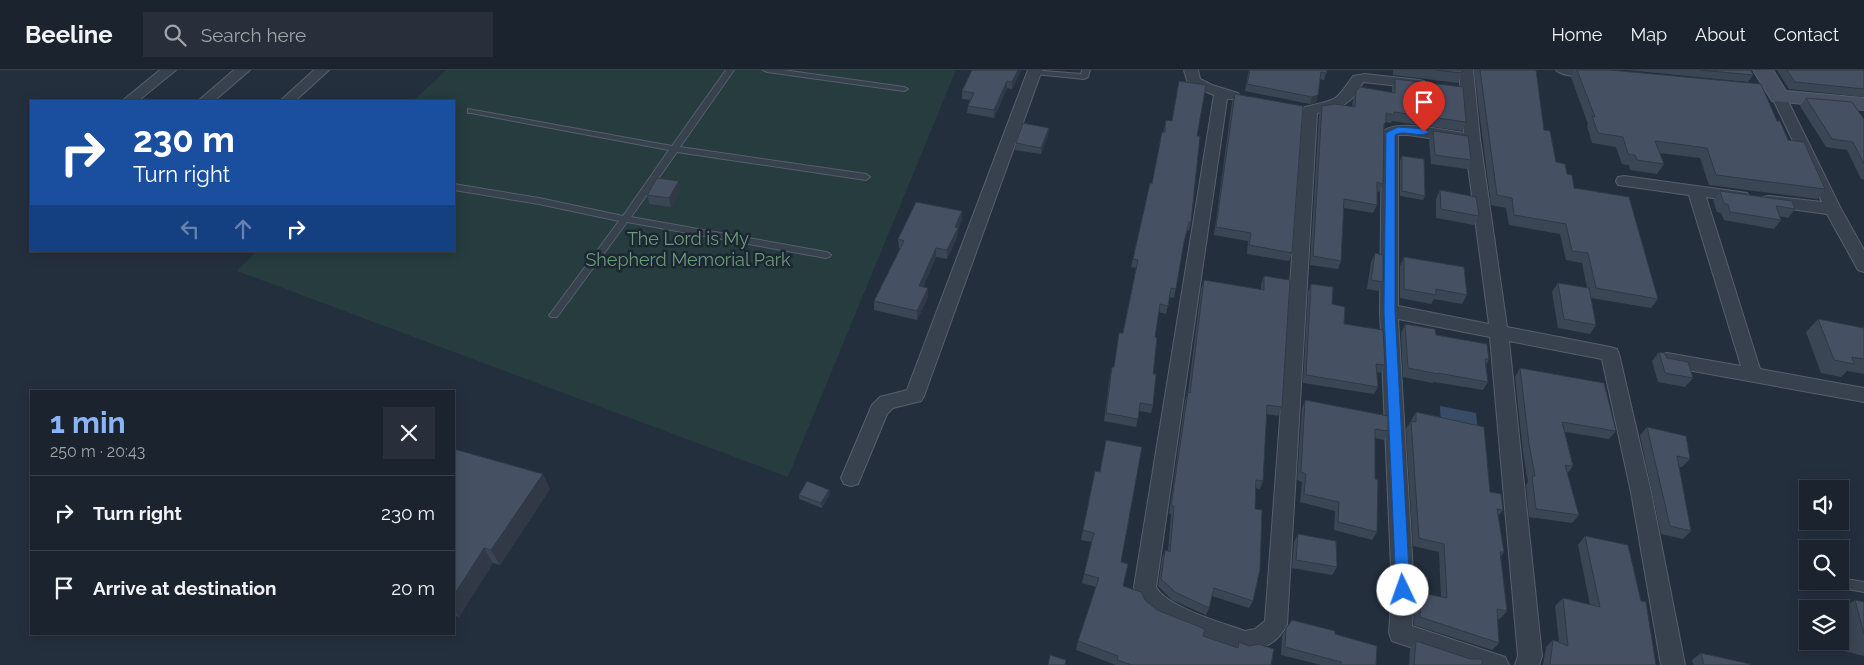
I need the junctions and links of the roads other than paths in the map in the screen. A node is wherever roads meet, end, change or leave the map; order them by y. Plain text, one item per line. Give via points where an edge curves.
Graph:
1 (169, 70) edge
2 (243, 70) edge
3 (322, 70) edge
4 (730, 70) edge
5 (767, 70) edge
6 (1086, 70) edge
7 (1191, 70) edge
8 (1466, 70) edge
9 (1563, 70) edge
10 (1035, 71) edge
11 (1364, 74) edge
12 (1611, 74) edge
13 (1430, 86) edge
14 (1768, 86) edge
15 (904, 89) dead end
16 (1221, 93) junction
17 (1248, 98) edge
18 (130, 100) edge
19 (206, 100) edge
20 (288, 100) edge
21 (1864, 104) edge
22 (471, 111) dead end
23 (1472, 139) junction
24 (675, 148) junction
25 (866, 177) dead end
26 (1624, 181) dead end
27 (455, 187) edge
28 (1696, 191) junction
29 (1833, 209) junction
30 (625, 220) junction
31 (826, 255) dead end
32 (1864, 266) edge
33 (1389, 311) junction
34 (554, 315) dead end
35 (1498, 333) junction
36 (1667, 360) edge
37 (1753, 376) junction
38 (1864, 396) edge
39 (851, 478) dead end
40 (1849, 584) edge
41 (1864, 587) edge
42 (1497, 665) edge
43 (1527, 665) edge
44 (1673, 665) edge

1 - 18 street
2 - 19 street
3 - 20 street
4 - 24 lane
5 - 15 lane
6 - 10 lane via 1084,77
7 - 16 street via 1193,80
8 - 23 street via 1458,89
9 - 12 street
10 - 39 street via 914,396 887,402 879,410
11 - 13 street
11 - 16 street via 1339,105 1302,108 1296,290 1276,624 1256,641 1245,642 1163,610 1151,600 1145,587
14 - 21 street
14 - 29 street
16 - 17 street
22 - 24 lane
23 - 33 street via 1408,130 1390,133
23 - 35 street
24 - 25 lane
24 - 30 lane
26 - 28 street
27 - 30 lane via 538,200
28 - 29 street
28 - 37 street
29 - 32 street
30 - 31 lane
30 - 34 lane
33 - 35 street
33 - 42 street via 1403,590 1400,633
35 - 43 street via 1530,656
35 - 44 street via 1610,354 1641,492
36 - 37 street
37 - 38 street
40 - 41 lane

